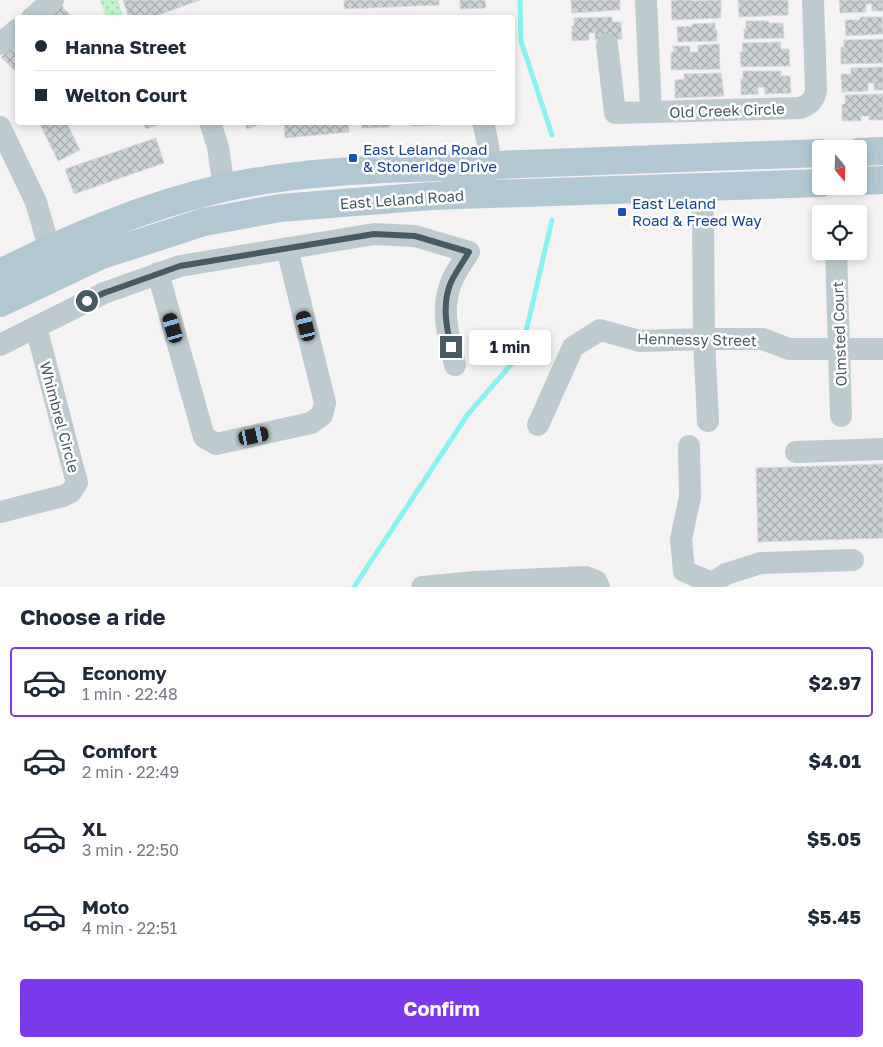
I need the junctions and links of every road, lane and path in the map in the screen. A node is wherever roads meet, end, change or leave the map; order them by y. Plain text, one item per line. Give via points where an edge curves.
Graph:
1 (53, 0) edge
2 (646, 0) edge
3 (813, 0) edge
4 (36, 15) edge
5 (15, 32) edge
6 (0, 44) edge
7 (607, 45) dead end
8 (650, 112) junction
9 (211, 125) edge
10 (484, 125) edge
11 (0, 128) edge
12 (883, 151) edge
13 (868, 152) edge
14 (812, 153) edge
15 (488, 166) junction
16 (883, 180) edge
17 (868, 181) edge
18 (812, 183) edge
19 (224, 188) junction
20 (431, 196) junction
21 (703, 216) dead end
22 (287, 248) junction
23 (49, 249) junction
24 (836, 260) edge
25 (0, 273) edge
26 (158, 273) junction
27 (57, 276) junction
28 (0, 303) edge
29 (36, 327) junction
30 (704, 339) junction
31 (0, 345) edge
32 (839, 349) junction
33 (883, 349) edge
34 (456, 365) dead end
35 (841, 416) dead end
36 (708, 421) dead end
37 (538, 425) dead end
38 (689, 446) dead end
39 (883, 449) edge
40 (796, 452) dead end
41 (0, 512) edge
42 (853, 560) dead end
43 (712, 585) edge
44 (422, 587) edge
45 (599, 587) edge

1 - 4 street
2 - 8 street, Old Creek Circle
3 - 8 street, Old Creek Circle via 816,90 809,104 800,108
5 - 6 street
7 - 8 street via 615,113
9 - 19 street
10 - 15 street
11 - 23 street via 36,202
12 - 13 main road
14 - 15 main road, East Leland Road
15 - 19 main road, East Leland Road via 329,172
15 - 20 street via 484,180 444,184
16 - 17 main road
18 - 20 main road, East Leland Road
19 - 23 main road, East Leland Road via 142,211
20 - 27 main road, East Leland Road via 280,208 204,222 99,256
21 - 30 street
22 - 26 street via 180,266
22 - 26 street via 325,403 322,415 310,424 216,444 204,437
22 - 34 street via 374,234 415,236 469,252 451,284 445,309
23 - 25 main road, East Leland Road
23 - 27 street
24 - 32 street, Olmsted Court
26 - 29 street via 104,293
27 - 28 main road, East Leland Road
29 - 31 street
29 - 41 street, Whimbrel Circle via 77,483 71,492 63,496
30 - 32 street, Hennessy Street via 763,339 789,349
30 - 36 street
30 - 37 street, Hennessy Street via 640,341 600,330 572,347
32 - 33 street, Hennessy Street
32 - 35 street, Olmsted Court
38 - 43 street via 690,497 681,540 684,572
39 - 40 street
42 - 43 street via 761,563 726,574
44 - 45 street via 586,577 596,581

